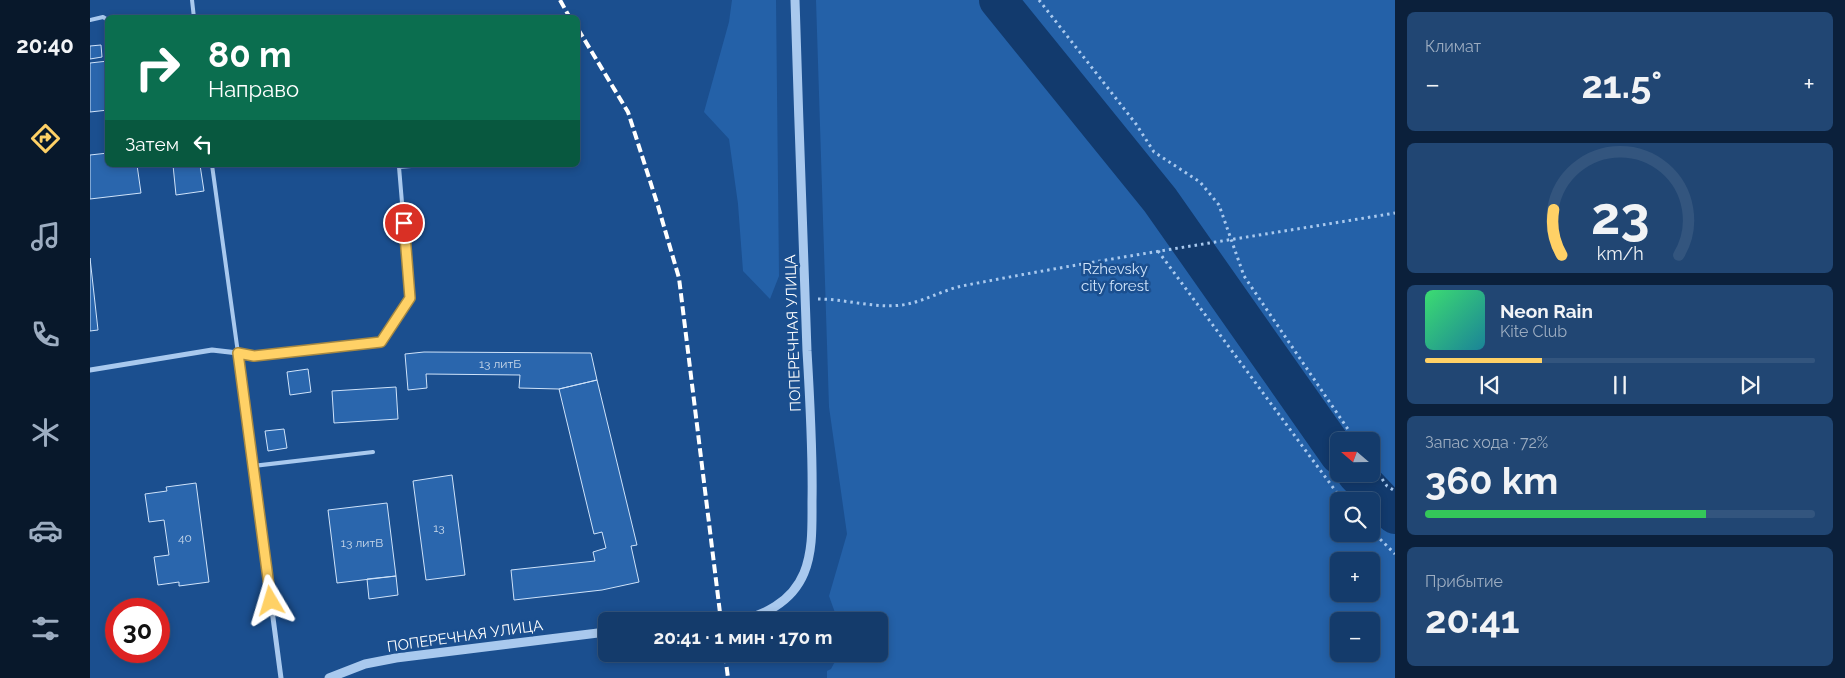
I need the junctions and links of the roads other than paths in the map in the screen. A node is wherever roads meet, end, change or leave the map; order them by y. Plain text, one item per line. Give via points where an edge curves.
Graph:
1 (192, 0) edge
2 (795, 0) edge
3 (194, 15) edge
4 (105, 18) edge
5 (90, 20) edge
6 (212, 167) edge
7 (399, 167) edge
8 (238, 353) junction
9 (90, 370) edge
10 (373, 452) dead end
11 (253, 466) junction
12 (763, 612) edge
13 (598, 633) edge
14 (281, 678) edge
15 (329, 678) edge

1 - 3 lane
2 - 12 street, ПОПЕРЕЧНАЯ УЛИЦА via 813,465 812,540 798,587 789,597
4 - 5 lane
6 - 8 lane
7 - 8 lane via 410,298 381,342 254,356
8 - 9 street via 212,350
8 - 11 street
10 - 11 lane
11 - 14 street
13 - 15 street, ПОПЕРЕЧНАЯ УЛИЦА via 396,658 365,664

